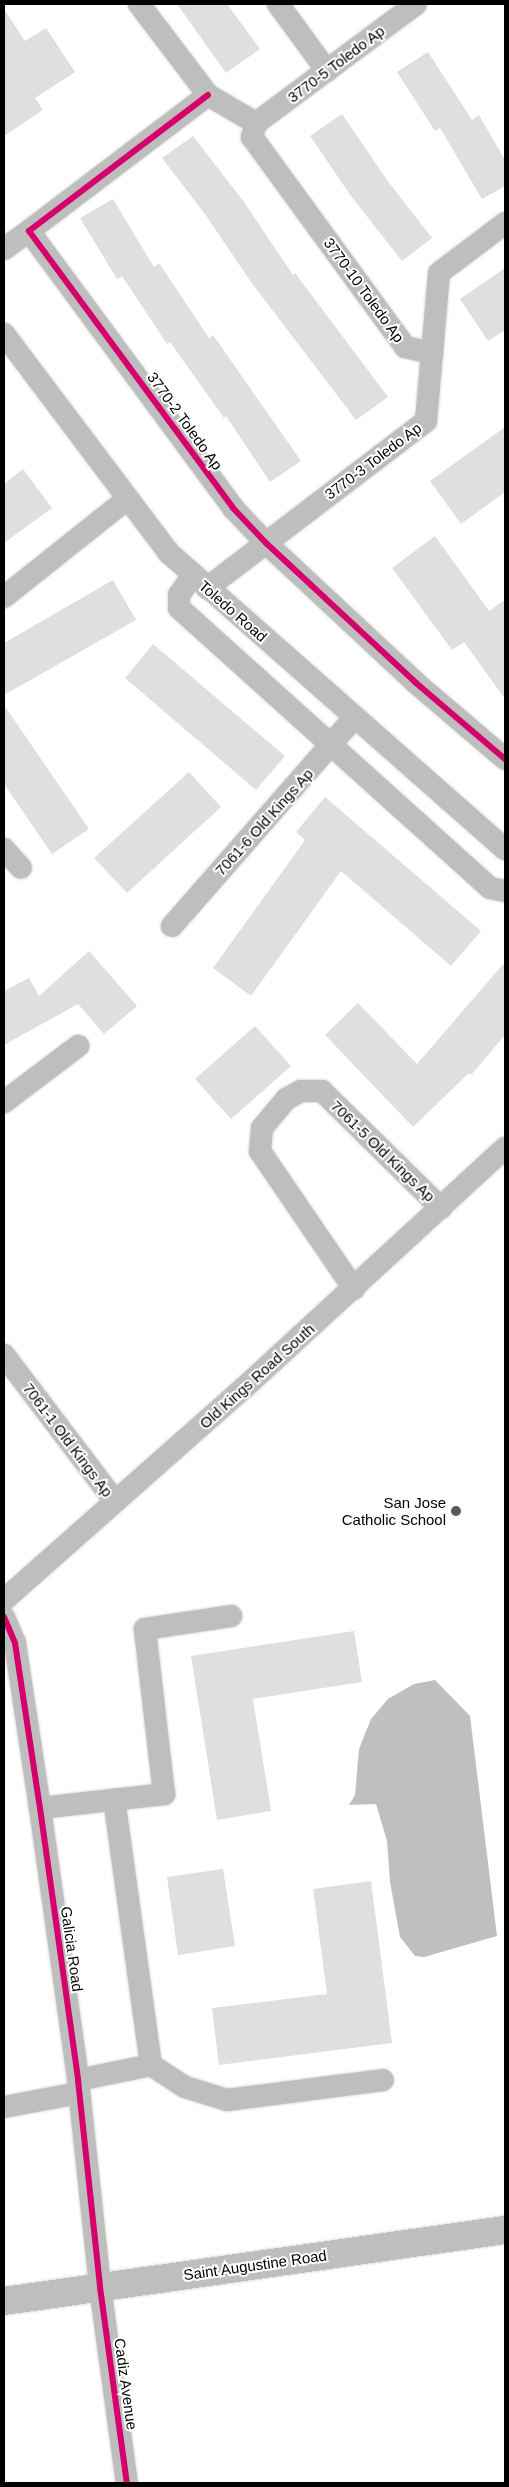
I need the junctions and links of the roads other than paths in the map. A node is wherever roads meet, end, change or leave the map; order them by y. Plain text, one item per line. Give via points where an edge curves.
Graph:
1 (139, 4) edge
2 (278, 4) edge
3 (416, 4) edge
4 (328, 71) junction
5 (208, 95) junction
6 (256, 123) junction
7 (505, 223) edge
8 (29, 230) junction
9 (4, 249) edge
10 (4, 334) edge
11 (432, 353) junction
12 (127, 499) junction
13 (266, 543) junction
14 (200, 582) junction
15 (4, 596) edge
16 (354, 718) junction
17 (333, 744) junction
18 (505, 759) edge
19 (4, 848) edge
20 (505, 849) edge
21 (21, 868) dead end
22 (505, 892) edge
23 (172, 926) dead end
24 (78, 1046) dead end
25 (4, 1102) edge
26 (505, 1148) edge
27 (441, 1208) junction
28 (354, 1289) junction
29 (4, 1355) edge
30 (115, 1501) junction
31 (4, 1600) edge
32 (231, 1616) dead end
33 (4, 1617) edge
34 (114, 1800) junction
35 (40, 1808) junction
36 (151, 2065) junction
37 (384, 2080) dead end
38 (79, 2086) junction
39 (4, 2107) edge
40 (505, 2230) edge
41 (100, 2288) junction
42 (4, 2300) edge
43 (127, 2483) edge

1 - 5 street
2 - 4 street
3 - 4 street, 3770-5 Toledo Ap
4 - 6 street, 3770-5 Toledo Ap
5 - 6 street
5 - 8 street
6 - 11 street, 3770-10 Toledo Ap via 252,136 405,347
7 - 11 street via 439,273
8 - 9 street
8 - 13 street, 3770-2 Toledo Ap via 233,508
10 - 12 street, Toledo Road
11 - 13 street, 3770-3 Toledo Ap via 426,421
12 - 14 street, Toledo Road via 169,552
12 - 15 street
13 - 14 street, 3770-3 Toledo Ap
13 - 18 street, 3770-2 Toledo Ap via 416,683
14 - 16 street, Toledo Road
14 - 17 street, 3770-3 Toledo Ap via 179,595 179,608
16 - 17 street, 7061-6 Old Kings Ap
16 - 20 street, Toledo Road
17 - 22 street, 3770-3 Toledo Ap via 490,888
17 - 23 street, 7061-6 Old Kings Ap
19 - 21 street
24 - 25 street
26 - 27 street, Old Kings Road South
27 - 28 street, Old Kings Road South
27 - 28 street, 7061-5 Old Kings Ap via 322,1091 301,1091 286,1099 262,1128 260,1152
28 - 30 street, Old Kings Road South
29 - 30 street, 7061-1 Old Kings Ap
30 - 31 street, Old Kings Road South
32 - 34 street via 145,1629 164,1794
33 - 35 street, Galicia Road via 15,1643
34 - 35 street
34 - 36 street
35 - 38 street, Galicia Road
36 - 37 street via 185,2087 227,2100
36 - 38 street
38 - 39 street
38 - 41 street, Galicia Road
40 - 41 main road, Saint Augustine Road
41 - 42 main road, Saint Augustine Road
41 - 43 street, Cadiz Avenue

